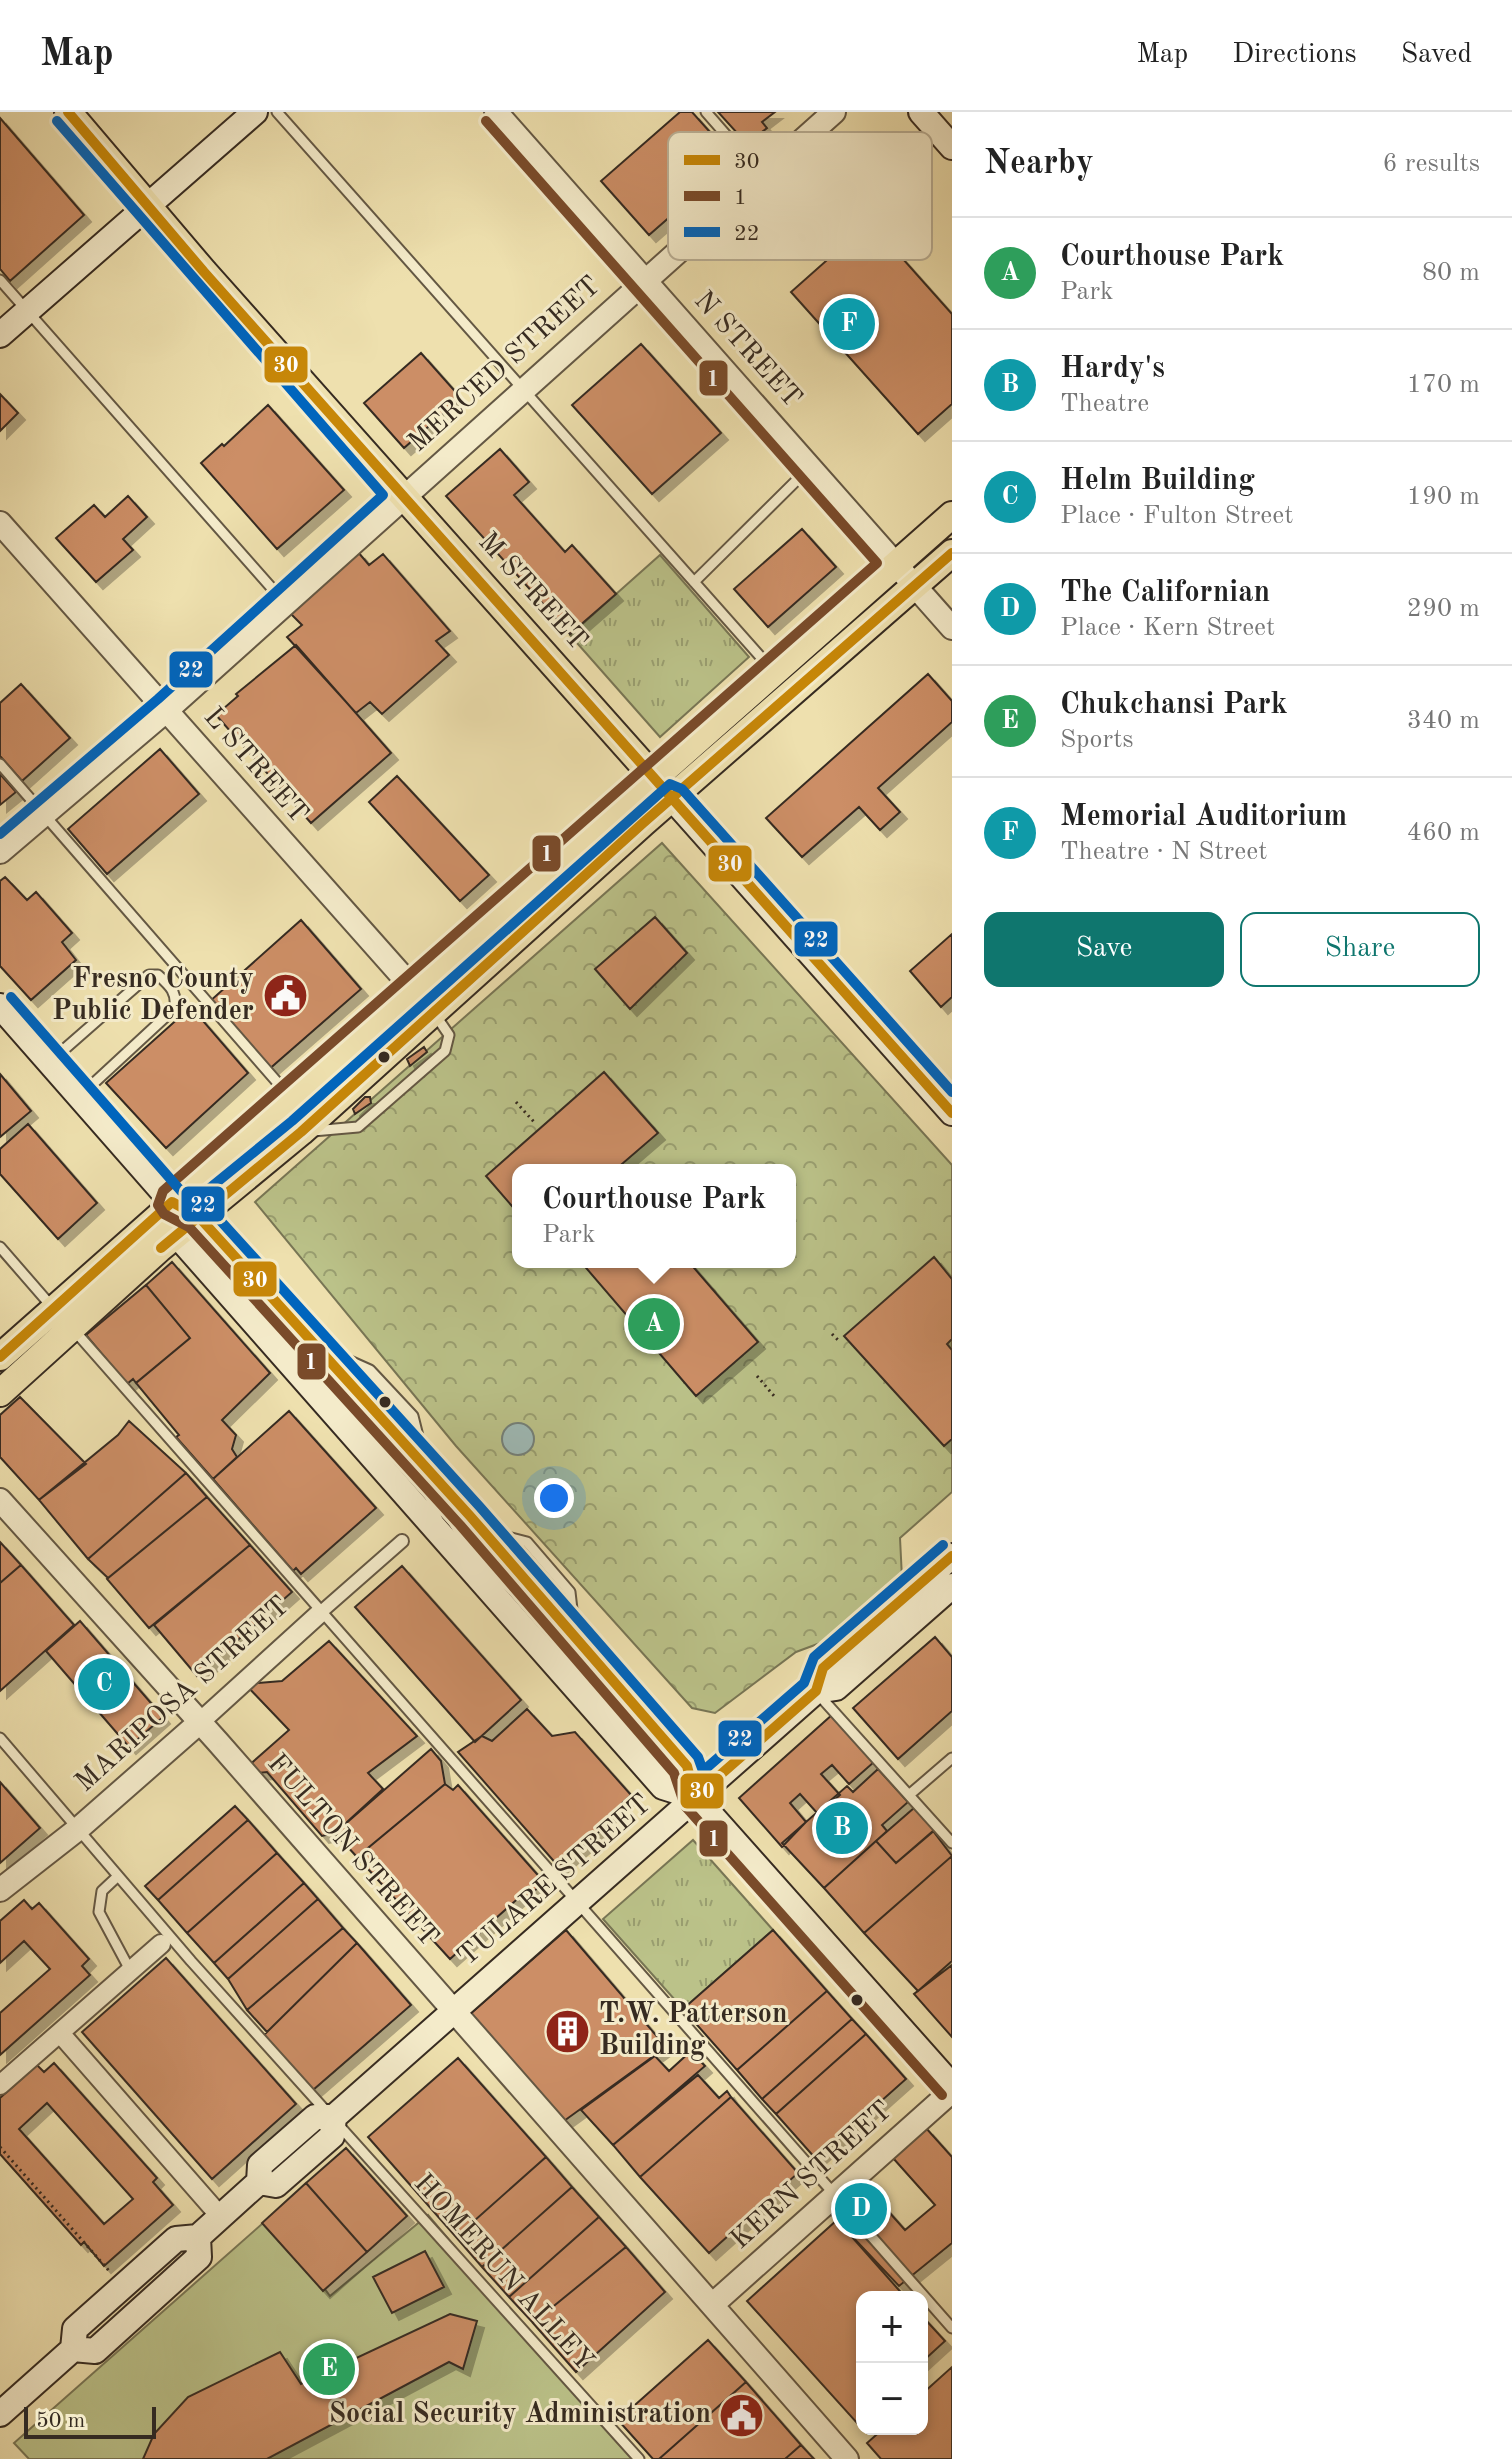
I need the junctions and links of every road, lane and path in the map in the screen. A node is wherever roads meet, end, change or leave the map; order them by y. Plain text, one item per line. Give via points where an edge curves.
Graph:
1 (68, 112) edge
2 (255, 112) edge
3 (277, 112) edge
4 (496, 112) edge
5 (706, 112) edge
6 (834, 112) edge
7 (921, 112) edge
8 (724, 132) edge
9 (812, 132) edge
10 (952, 147) edge
11 (148, 204) junction
12 (668, 260) edge
13 (0, 280) edge
14 (645, 280) junction
15 (27, 311) junction
16 (0, 335) edge
17 (522, 389) junction
18 (810, 466) junction
19 (403, 496) junction
20 (952, 515) edge
21 (0, 523) edge
22 (952, 553) edge
23 (897, 564) junction
24 (694, 582) junction
25 (915, 586) junction
26 (284, 602) junction
27 (952, 628) edge
28 (774, 673) junction
29 (167, 710) junction
30 (0, 764) edge
31 (663, 788) junction
32 (44, 814) junction
33 (0, 852) edge
34 (552, 866) junction
35 (174, 961) junction
36 (158, 975) junction
37 (464, 986) junction
38 (413, 990) junction
39 (0, 1006) edge
40 (434, 1012) junction
41 (50, 1062) junction
42 (79, 1096) junction
43 (291, 1098) junction
44 (516, 1102) dead end
45 (952, 1113) edge
46 (534, 1122) dead end
47 (301, 1132) junction
48 (172, 1202) junction
49 (198, 1216) junction
50 (176, 1234) junction
51 (0, 1247) edge
52 (54, 1309) junction
53 (73, 1329) junction
54 (832, 1334) dead end
55 (839, 1341) dead end
56 (0, 1357) edge
57 (757, 1376) dead end
58 (0, 1393) edge
59 (775, 1397) dead end
60 (430, 1472) junction
61 (0, 1500) edge
62 (482, 1530) junction
63 (402, 1541) dead end
64 (952, 1556) edge
65 (946, 1587) edge
66 (320, 1613) junction
67 (555, 1614) junction
68 (509, 1625) junction
69 (576, 1638) junction
70 (621, 1688) junction
71 (816, 1691) junction
72 (200, 1722) junction
73 (0, 1738) edge
74 (952, 1758) edge
75 (909, 1795) junction
76 (695, 1797) junction
77 (78, 1829) junction
78 (952, 1843) edge
79 (118, 1876) junction
80 (0, 1890) edge
81 (577, 1902) junction
82 (161, 1944) dead end
83 (130, 1970) junction
84 (452, 2013) junction
85 (60, 2033) junction
86 (0, 2085) edge
87 (952, 2089) edge
88 (334, 2117) junction
89 (0, 2147) edge
90 (835, 2195) junction
91 (220, 2216) junction
92 (198, 2237) junction
93 (123, 2287) junction
94 (712, 2305) junction
95 (952, 2328) edge
96 (73, 2349) junction
97 (0, 2414) edge
98 (639, 2459) edge
99 (847, 2459) edge

1 - 11 main road, M STREET
2 - 11 main road
3 - 17 lane
4 - 14 street, N STREET
5 - 8 lane
6 - 9 street, MERCED STREET
7 - 10 main road
11 - 15 main road
11 - 19 main road, M STREET
12 - 14 street, MERCED STREET
13 - 15 lane
14 - 17 street, MERCED STREET
14 - 18 street, N STREET
15 - 16 main road
15 - 26 lane
17 - 19 street, MERCED STREET
17 - 24 lane
18 - 23 street, N STREET
18 - 24 lane
19 - 26 street, MERCED STREET
19 - 31 main road, M STREET
20 - 23 main road
21 - 29 street, L STREET
22 - 25 main road
23 - 25 street, N STREET
23 - 28 main road
24 - 28 lane
25 - 27 street, N STREET
25 - 31 main road
26 - 29 street, MERCED STREET
28 - 31 main road
29 - 32 street, MERCED STREET
29 - 38 street, L STREET
30 - 32 lane
31 - 34 main road
31 - 37 main road
31 - 45 main road, M STREET
32 - 33 street, MERCED STREET
32 - 35 lane
34 - 37 main road via 534,896 462,964
34 - 38 main road
35 - 36 lane
35 - 43 lane
36 - 41 lane via 149,975
36 - 42 lane via 171,987 175,1008
37 - 40 main road
38 - 40 street, L STREET
38 - 43 main road
39 - 41 main road
40 - 47 main road
40 - 47 lane via 449,1035 445,1051 358,1127
41 - 42 main road
42 - 48 main road
43 - 48 main road
44 - 46 path
47 - 49 main road
48 - 49 main road
48 - 50 main road
48 - 52 main road
49 - 50 main road
49 - 60 main road
50 - 53 main road
50 - 68 main road via 444,1538
51 - 52 lane
52 - 56 main road
53 - 58 main road
53 - 66 lane
54 - 55 path
57 - 59 path
60 - 62 main road
60 - 67 lane via 454,1530 508,1590
61 - 72 street, FULTON STREET
62 - 67 main road
62 - 69 lane via 527,1542 570,1592
63 - 66 street, MARIPOSA STREET
64 - 65 main road, TULARE STREET
65 - 71 main road, TULARE STREET via 823,1668
66 - 72 street, MARIPOSA STREET
66 - 81 lane
67 - 69 main road
68 - 70 main road via 534,1619 542,1623 564,1651
68 - 76 main road via 663,1787
69 - 70 main road
70 - 76 main road via 687,1766
71 - 75 lane
71 - 76 main road, TULARE STREET
72 - 77 street, MARIPOSA STREET
72 - 84 street, FULTON STREET
73 - 77 lane, HOMERUN ALLEY
74 - 75 lane
75 - 78 lane
76 - 81 main road, TULARE STREET
76 - 87 main road
77 - 79 lane, HOMERUN ALLEY
77 - 80 street, MARIPOSA STREET
79 - 83 lane via 102,1891 99,1912
79 - 88 lane, HOMERUN ALLEY
81 - 84 main road, TULARE STREET
81 - 90 lane
82 - 83 street
83 - 85 street
84 - 88 main road, TULARE STREET
84 - 94 street, FULTON STREET
85 - 86 street
85 - 91 street
87 - 90 street, KERN STREET
88 - 91 main road, TULARE STREET via 315,2117 260,2165 259,2182
88 - 98 lane, HOMERUN ALLEY
89 - 93 path
90 - 94 street, KERN STREET
90 - 95 lane
91 - 92 main road, TULARE STREET
92 - 93 main road, TULARE STREET via 176,2239
92 - 96 main road, TULARE STREET via 199,2257 95,2351
93 - 96 main road, TULARE STREET via 75,2329
94 - 99 street, FULTON STREET
96 - 97 main road, TULARE STREET

